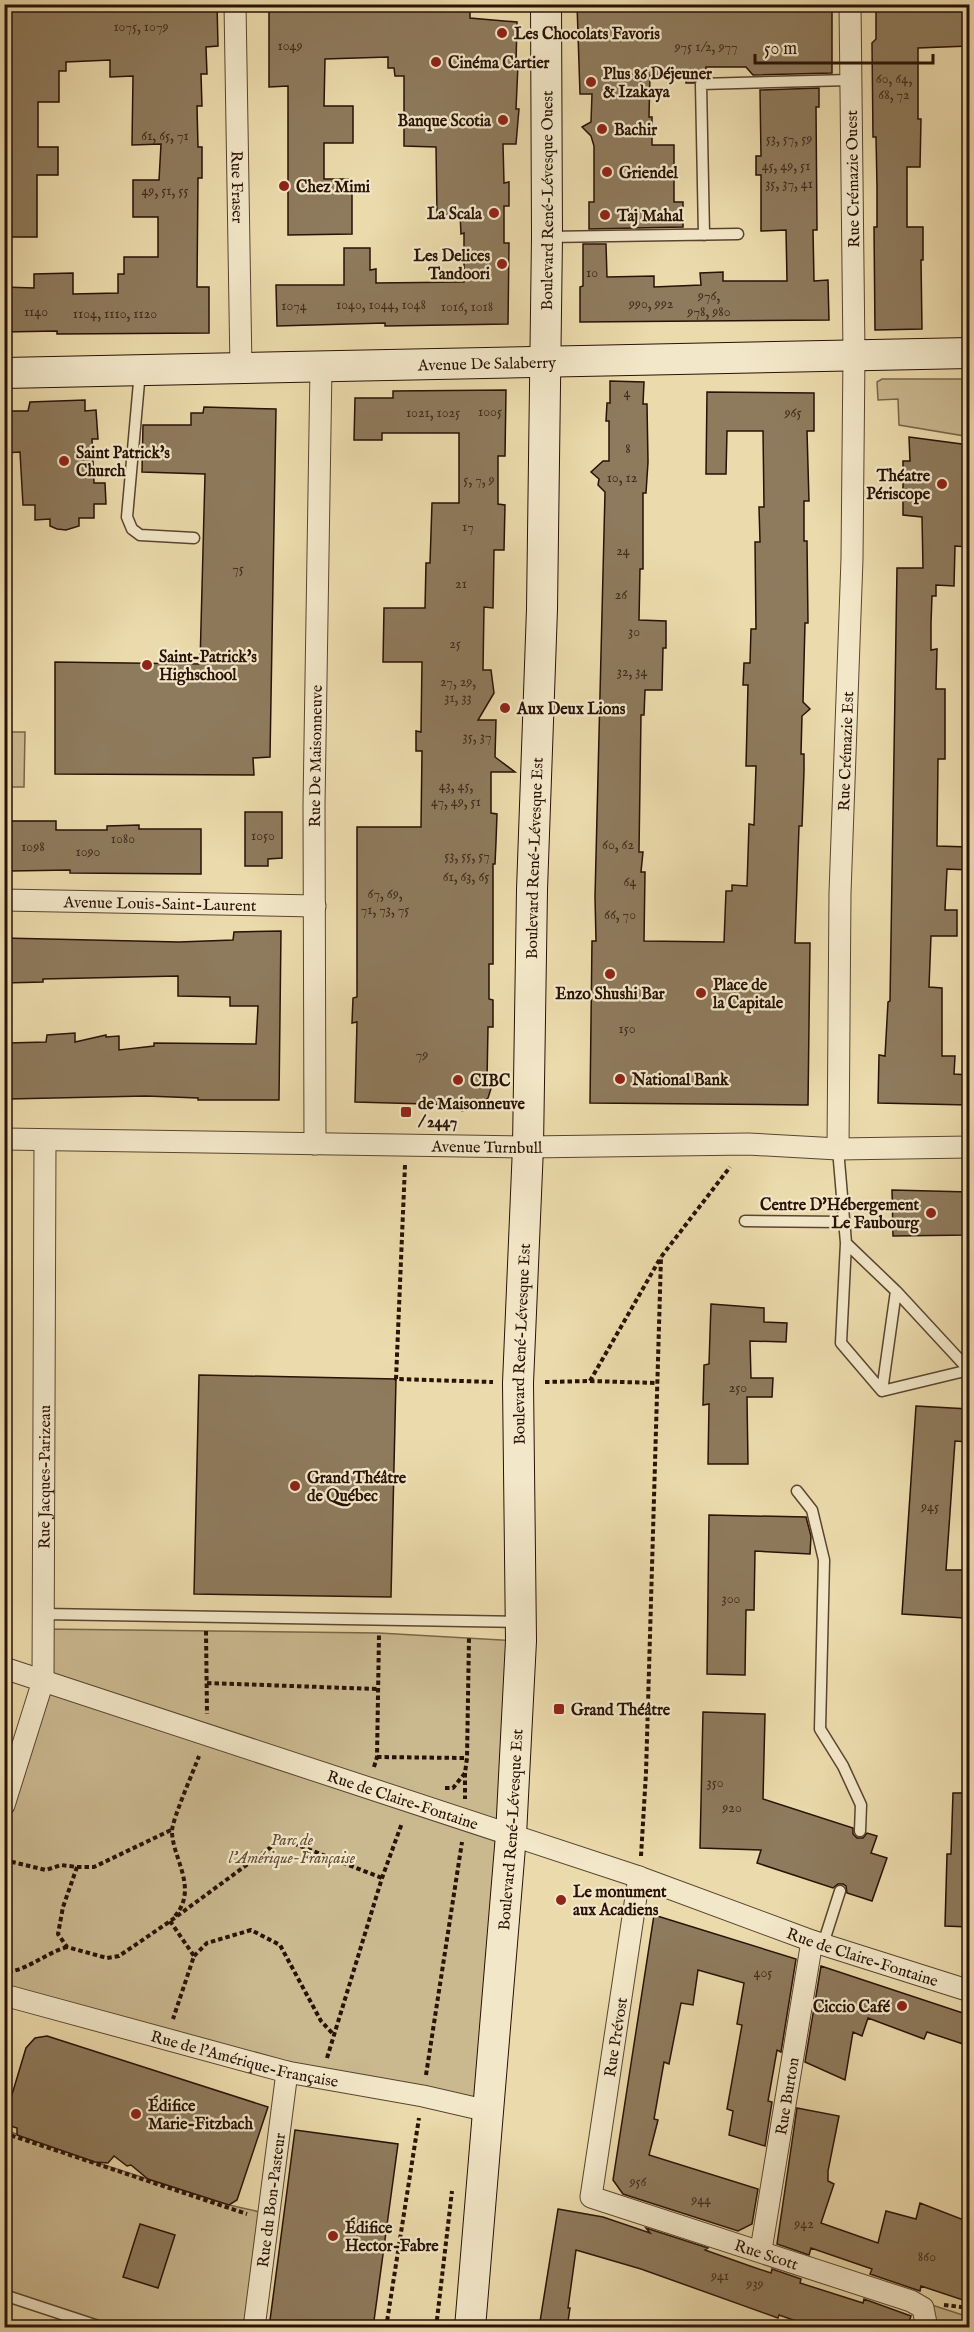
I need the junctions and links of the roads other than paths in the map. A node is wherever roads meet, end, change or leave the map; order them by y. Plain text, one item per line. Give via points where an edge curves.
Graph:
1 (236, 4) edge
2 (546, 4) edge
3 (850, 4) edge
4 (850, 80) junction
5 (738, 234) dead end
6 (704, 235) junction
7 (547, 237) junction
8 (969, 353) edge
9 (855, 354) junction
10 (546, 360) junction
11 (321, 367) junction
12 (242, 369) junction
13 (140, 371) junction
14 (4, 373) edge
15 (194, 538) dead end
16 (4, 900) edge
17 (315, 906) junction
18 (4, 1139) edge
19 (45, 1141) junction
20 (315, 1144) junction
21 (969, 1147) edge
22 (528, 1148) junction
23 (838, 1149) junction
24 (745, 1221) dead end
25 (844, 1222) junction
26 (846, 1243) junction
27 (896, 1291) junction
28 (969, 1371) edge
29 (882, 1391) junction
30 (797, 1491) dead end
31 (44, 1614) junction
32 (521, 1622) junction
33 (4, 1668) edge
34 (43, 1681) junction
35 (4, 1806) edge
36 (860, 1831) dead end
37 (511, 1835) junction
38 (639, 1877) junction
39 (840, 1891) dead end
40 (817, 1943) junction
41 (969, 1991) edge
42 (4, 1995) edge
43 (287, 2073) junction
44 (488, 2111) junction
45 (591, 2197) joint
46 (761, 2250) junction
47 (4, 2295) edge
48 (104, 2328) edge
49 (254, 2328) edge
50 (470, 2328) edge
51 (927, 2328) edge

1 - 12 street, Rue Fraser
2 - 7 main road, Boulevard René-Lévesque Ouest
3 - 4 street, Rue Crémazie Ouest
4 - 6 lane via 701,84
4 - 9 street, Rue Crémazie Ouest
5 - 6 lane
6 - 7 lane
7 - 10 main road, Boulevard René-Lévesque Ouest
8 - 9 main road, Avenue De Salaberry
9 - 10 main road, Avenue De Salaberry
9 - 23 street, Rue Crémazie Est via 840,893
10 - 11 main road, Avenue De Salaberry
10 - 22 main road, Boulevard René-Lévesque Est
11 - 12 main road, Avenue De Salaberry
11 - 17 street, Rue De Maisonneuve
12 - 13 main road, Avenue De Salaberry
13 - 14 main road, Avenue De Salaberry
13 - 15 lane via 127,517 140,536
16 - 17 street, Avenue Louis-Saint-Laurent
17 - 20 street, Rue De Maisonneuve
18 - 19 street, Avenue Turnbull
19 - 20 street, Avenue Turnbull
19 - 31 street, Rue Jacques-Parizeau
20 - 22 street, Avenue Turnbull
21 - 23 street, Avenue Turnbull
22 - 23 street, Avenue Turnbull via 748,1144
22 - 32 main road, Boulevard René-Lévesque Est via 518,1383
23 - 25 lane
24 - 25 lane
25 - 26 lane
26 - 27 lane
26 - 29 lane via 841,1343
27 - 28 lane
27 - 29 lane
28 - 29 lane
30 - 36 lane via 812,1510 824,1560 820,1729 861,1805
31 - 32 lane
31 - 34 street, Rue Jacques-Parizeau
32 - 37 main road, Boulevard René-Lévesque Est
33 - 34 street, Rue de Claire-Fontaine
34 - 35 street, Rue Jacques-Parizeau
34 - 37 street, Rue de Claire-Fontaine
37 - 38 street, Rue de Claire-Fontaine
37 - 44 main road, Boulevard René-Lévesque Est
38 - 40 street, Rue de Claire-Fontaine
38 - 45 street, Rue Prévost
39 - 40 lane
40 - 41 street, Rue de Claire-Fontaine
40 - 46 street, Rue Burton
42 - 43 street, Rue de l'Amérique-Française
43 - 44 street, Rue de l'Amérique-Française
43 - 49 street, Rue du Bon-Pasteur
44 - 50 main road, Boulevard René-Lévesque Est
45 - 46 street, Rue Scott
46 - 51 street, Rue Scott via 911,2301 923,2308
47 - 48 lane

